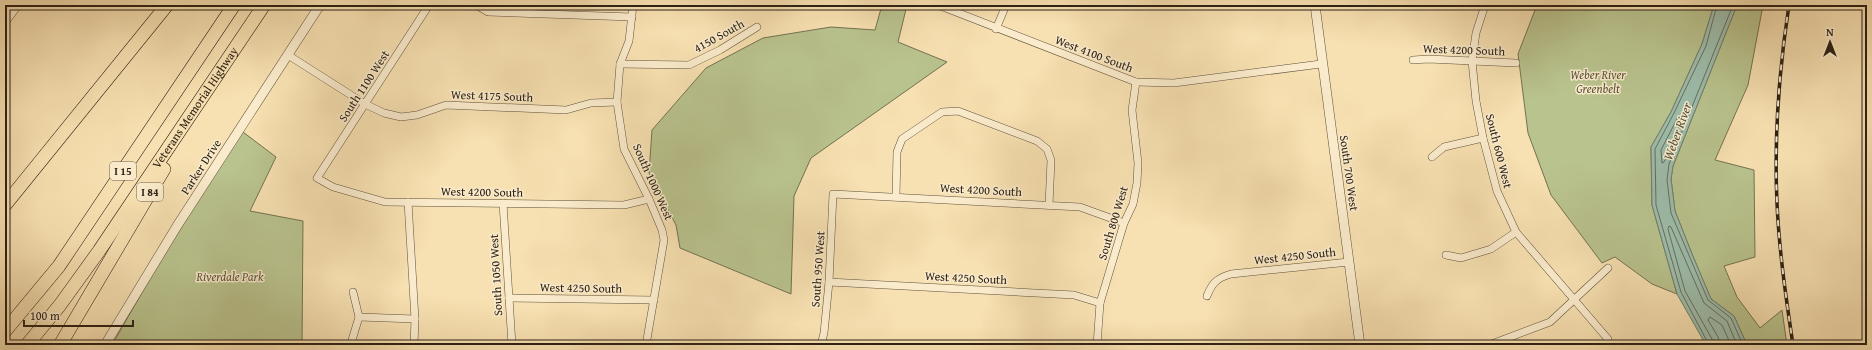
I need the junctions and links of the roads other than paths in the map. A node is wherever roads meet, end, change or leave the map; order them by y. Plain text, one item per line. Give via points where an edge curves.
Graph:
1 (17, 5) edge
2 (167, 5) edge
3 (234, 5) edge
4 (264, 5) edge
5 (320, 5) edge
6 (429, 5) edge
7 (476, 5) edge
8 (633, 5) edge
9 (938, 5) edge
10 (1006, 5) edge
11 (1315, 5) edge
12 (1485, 5) edge
13 (632, 17) junction
14 (5, 21) edge
15 (757, 27) dead end
16 (996, 29) junction
17 (241, 40) junction
18 (288, 55) junction
19 (1413, 60) dead end
20 (1472, 61) junction
21 (1516, 63) dead end
22 (620, 64) junction
23 (1321, 64) junction
24 (1136, 82) junction
25 (617, 102) junction
26 (365, 104) junction
27 (1483, 138) junction
28 (1432, 157) dead end
29 (317, 178) joint
30 (834, 194) joint
31 (896, 197) junction
32 (649, 199) junction
33 (408, 202) junction
34 (503, 204) junction
35 (1049, 205) junction
36 (5, 206) edge
37 (1124, 223) junction
38 (1516, 232) junction
39 (1446, 255) dead end
40 (1349, 262) junction
41 (1608, 268) dead end
42 (829, 282) junction
43 (353, 292) dead end
44 (1206, 296) dead end
45 (509, 298) junction
46 (654, 300) junction
47 (1575, 300) junction
48 (1100, 304) junction
49 (359, 317) junction
50 (414, 319) junction
51 (5, 331) edge
52 (352, 340) dead end
53 (1606, 342) edge
54 (27, 345) edge
55 (60, 345) edge
56 (105, 345) edge
57 (414, 345) edge
58 (512, 345) edge
59 (646, 345) edge
60 (821, 345) edge
61 (1097, 345) edge
62 (1360, 345) edge
63 (1489, 345) edge

1 - 14 street
2 - 36 highway
3 - 51 highway, Veterans Memorial Highway / I 15 via 59,266
4 - 17 highway, Veterans Memorial Highway / I 15
5 - 18 street, Parker Drive
6 - 26 street, South 1100 West
7 - 13 street via 488,12
8 - 13 street, South 1000 West
9 - 16 street, West 4100 South
10 - 16 street
11 - 23 street, South 700 West
12 - 20 street, South 600 West via 1476,34
13 - 22 street, South 1000 West via 629,41
15 - 22 street, 4150 South via 720,50 689,65
16 - 24 street, West 4100 South
17 - 54 highway, Veterans Memorial Highway / I 15 via 83,274
17 - 55 highway, I 84
18 - 26 street, West 4175 South
18 - 56 street, Parker Drive via 177,226
19 - 20 street, West 4200 South
20 - 21 street, West 4200 South
20 - 27 street, South 600 West
22 - 25 street, South 1000 West
23 - 24 street, West 4100 South via 1174,83
23 - 40 street, South 700 West
24 - 37 street, South 800 West via 1132,110 1138,162 1137,183 1133,204
25 - 26 street, West 4175 South via 591,103 566,110 446,105 401,117 384,113
25 - 32 street, South 1000 West via 624,149
26 - 29 street, South 1100 West
27 - 28 street via 1444,147
27 - 38 street, South 600 West via 1497,191
29 - 33 street, West 4200 South via 333,187 385,202
30 - 31 street, West 4200 South
30 - 42 street, South 950 West
31 - 35 street, West 4200 South
31 - 35 street via 897,152 902,139 942,112 958,111 1037,141 1047,149 1051,160
32 - 34 street, West 4200 South via 624,205
32 - 46 street, South 1000 West via 664,240
33 - 34 street, West 4200 South
33 - 50 street
34 - 45 street, South 1050 West
35 - 37 street, West 4200 South via 1080,207
37 - 48 street, South 800 West
38 - 39 street via 1491,249 1461,258
38 - 47 street, South 600 West
40 - 44 street, West 4250 South via 1230,274 1212,284
40 - 62 street, South 700 West
41 - 47 street
42 - 48 street, West 4250 South via 1074,295
42 - 60 street, South 950 West
43 - 49 street
45 - 46 street, West 4250 South
45 - 58 street, South 1050 West
46 - 59 street, South 1000 West
47 - 53 street, South 600 West
47 - 63 street via 1550,322
48 - 61 street, South 800 West
49 - 50 street
49 - 52 street
50 - 57 street

